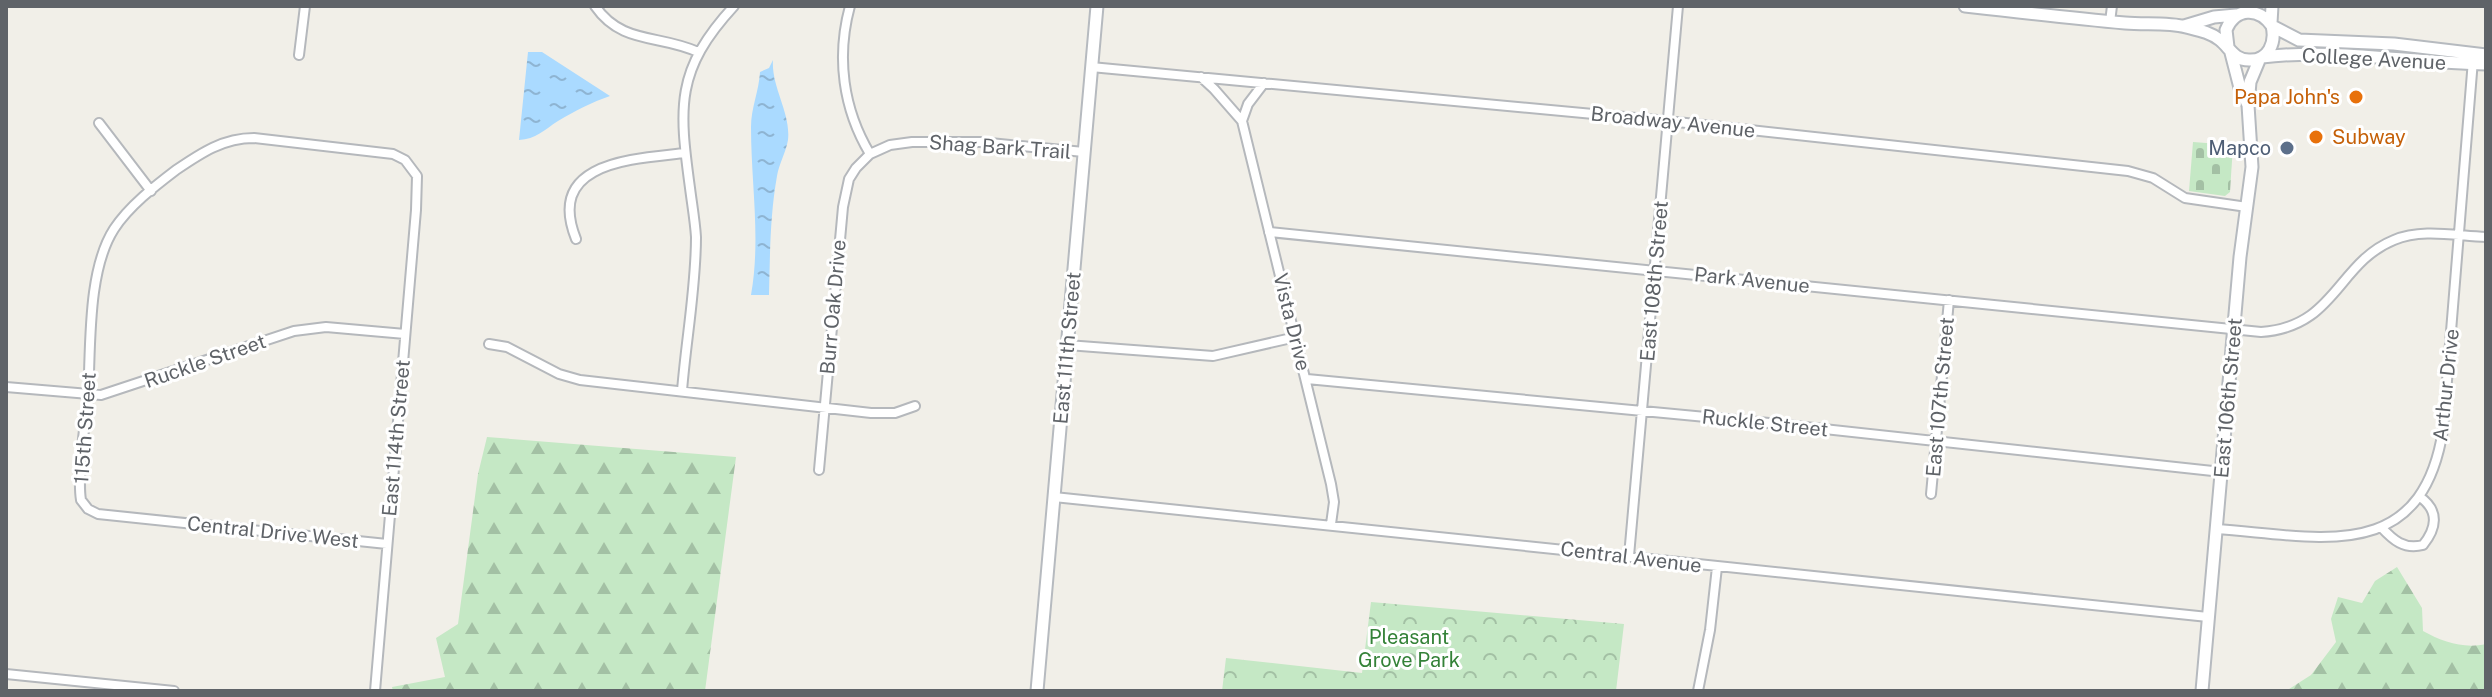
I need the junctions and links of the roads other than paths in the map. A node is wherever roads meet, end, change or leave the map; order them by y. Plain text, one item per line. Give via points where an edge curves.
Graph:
1 (305, 6) edge
2 (595, 6) edge
3 (734, 6) edge
4 (850, 6) edge
5 (1097, 6) edge
6 (1678, 6) edge
7 (1965, 6) edge
8 (2112, 6) edge
9 (2272, 6) edge
10 (2243, 11) edge
11 (2110, 22) junction
12 (2272, 24) junction
13 (2184, 26) junction
14 (2229, 49) junction
15 (698, 52) junction
16 (299, 55) dead end
17 (2261, 58) junction
18 (2477, 58) edge
19 (2486, 64) edge
20 (1091, 67) junction
21 (1201, 77) junction
22 (1264, 83) junction
23 (2248, 105) junction
24 (1242, 121) junction
25 (1668, 121) junction
26 (99, 123) dead end
27 (1084, 152) junction
28 (685, 153) junction
29 (870, 154) junction
30 (418, 185) joint
31 (151, 191) junction
32 (2247, 207) junction
33 (1269, 232) junction
34 (2460, 236) junction
35 (2486, 237) edge
36 (576, 239) dead end
37 (1655, 270) junction
38 (1949, 300) junction
39 (2234, 328) junction
40 (405, 334) junction
41 (1296, 337) junction
42 (489, 344) dead end
43 (1067, 345) junction
44 (1307, 379) junction
45 (6, 387) edge
46 (682, 391) junction
47 (88, 396) junction
48 (915, 406) dead end
49 (825, 407) junction
50 (1642, 411) junction
51 (1935, 442) junction
52 (819, 470) dead end
53 (2222, 472) junction
54 (1931, 494) dead end
55 (1054, 497) junction
56 (2420, 497) junction
57 (158, 520) joint
58 (1331, 524) junction
59 (2381, 527) junction
60 (2216, 529) junction
61 (387, 544) junction
62 (1629, 556) junction
63 (1717, 567) junction
64 (2208, 617) junction
65 (6, 674) edge
66 (174, 691) edge
67 (375, 691) edge
68 (1037, 691) edge
69 (1698, 691) edge
70 (2202, 691) edge

1 - 16 street
2 - 15 street via 625,33
3 - 15 street
4 - 29 street via 842,65 846,97
5 - 20 main road, East 111th Street
6 - 25 street, East 108th Street
7 - 11 main road
8 - 11 street
9 - 12 main road
10 - 12 main road via 2257,12
10 - 13 main road
10 - 14 main road via 2226,30
11 - 13 main road
12 - 17 main road via 2273,43
12 - 18 main road, College Avenue via 2299,40 2364,42
13 - 14 main road via 2206,31
14 - 17 main road via 2244,60
14 - 23 main road, East 106th Street
15 - 28 street via 685,85
17 - 18 main road, College Avenue
17 - 23 main road, East 106th Street via 2251,77
18 - 19 main road, College Avenue
18 - 34 street, Arthur Drive
20 - 21 street, Broadway Avenue
20 - 27 main road, East 111th Street
21 - 22 street, Broadway Avenue
21 - 24 street, Vista Drive
22 - 24 street
22 - 25 street, Broadway Avenue
23 - 32 main road, East 106th Street via 2252,167
24 - 33 street, Vista Drive
25 - 32 street, Broadway Avenue via 2128,171 2190,199
25 - 37 street, East 108th Street
26 - 31 street
27 - 29 street, Shag Bark Trail via 1006,143 912,142
27 - 43 main road, East 111th Street
28 - 36 street via 614,162 586,177 570,204
28 - 46 street via 696,232
29 - 49 street, Burr Oak Drive via 856,168 845,193
30 - 31 street, 115th Street via 413,169 393,154 240,138 197,155
30 - 40 street, East 114th Street
31 - 47 street, 115th Street via 114,229 105,248
32 - 39 main road, East 106th Street
33 - 37 street, Park Avenue
33 - 41 street, Vista Drive
34 - 35 street, Park Avenue
34 - 39 street, Park Avenue via 2429,233 2395,239 2373,252 2301,323 2283,331
34 - 56 street, Arthur Drive via 2443,430
37 - 38 street, Park Avenue
37 - 50 street, East 108th Street
38 - 39 street, Park Avenue
38 - 51 street, East 107th Street
39 - 53 main road, East 106th Street
40 - 47 street, Ruckle Street via 326,327 294,331 121,390
40 - 61 street, East 114th Street
41 - 43 street via 1203,356
41 - 44 street, Vista Drive
42 - 46 street via 507,347 566,377
43 - 55 main road, East 111th Street
44 - 50 street, Ruckle Street
44 - 58 street, Vista Drive via 1333,492
45 - 47 street, Ruckle Street
46 - 49 street
47 - 57 street, 115th Street via 81,500 98,514
48 - 49 street via 885,413
49 - 52 street, Burr Oak Drive
50 - 51 street, Ruckle Street
50 - 62 street, East 108th Street
51 - 53 street, Ruckle Street
51 - 54 street, East 107th Street
53 - 60 main road, East 106th Street
55 - 58 street, Central Avenue
55 - 68 main road, East 111th Street
56 - 59 street, Arthur Drive
56 - 59 street via 2436,523 2423,545 2405,547
57 - 61 street, Central Drive West
58 - 62 street, Central Avenue
59 - 60 street, Arthur Drive via 2326,538
60 - 64 main road, East 106th Street
61 - 67 street, East 114th Street
62 - 63 street, Central Avenue
63 - 64 street, Central Avenue
63 - 69 street
64 - 70 main road, East 106th Street
65 - 66 street

